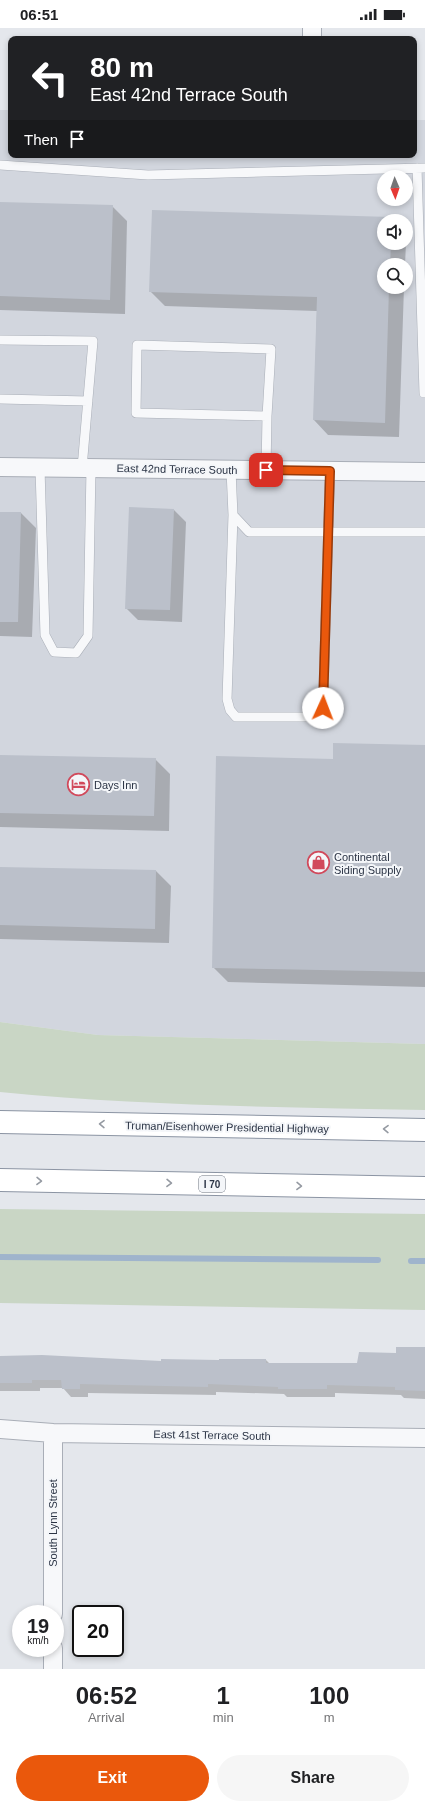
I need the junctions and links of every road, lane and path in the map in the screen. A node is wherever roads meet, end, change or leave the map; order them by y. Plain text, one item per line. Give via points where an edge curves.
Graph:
1 (0, 165) edge
2 (421, 168) edge
3 (0, 340) edge
4 (425, 393) edge
5 (0, 399) edge
6 (88, 401) junction
7 (268, 416) junction
8 (0, 467) edge
9 (40, 468) junction
10 (87, 468) junction
11 (231, 470) junction
12 (266, 470) junction
13 (330, 471) junction
14 (425, 472) edge
15 (233, 515) junction
16 (328, 532) junction
17 (425, 532) edge
18 (0, 1116) edge
19 (0, 1122) edge
20 (30, 1123) junction
21 (425, 1130) edge
22 (0, 1180) edge
23 (425, 1188) edge
24 (0, 1429) edge
25 (53, 1433) junction
26 (425, 1438) edge
27 (53, 1605) edge
28 (53, 1657) edge
29 (53, 1669) edge

1 - 2 lane via 148,175
2 - 4 lane
3 - 6 lane via 93,341
5 - 6 lane
6 - 10 lane
7 - 7 lane via 136,413 137,345 271,349
7 - 12 lane
8 - 9 street, East 42nd Terrace South
9 - 10 street, East 42nd Terrace South
9 - 10 lane via 45,635 54,652 76,653 88,636
10 - 11 street, East 42nd Terrace South
11 - 12 street, East 42nd Terrace South
11 - 15 lane
12 - 13 street, East 42nd Terrace South
13 - 14 street, East 42nd Terrace South
13 - 16 lane
15 - 16 lane via 249,532
15 - 16 lane via 227,699 230,710 236,717 314,717 323,708
16 - 17 lane
18 - 20 highway
19 - 20 highway
21 -> 20 highway, Truman/Eisenhower Presidential Highway
22 -> 23 highway, I 70
24 - 25 street, East 41st Terrace South
25 - 26 street, East 41st Terrace South
25 - 27 street, South Lynn Street
28 - 29 street

